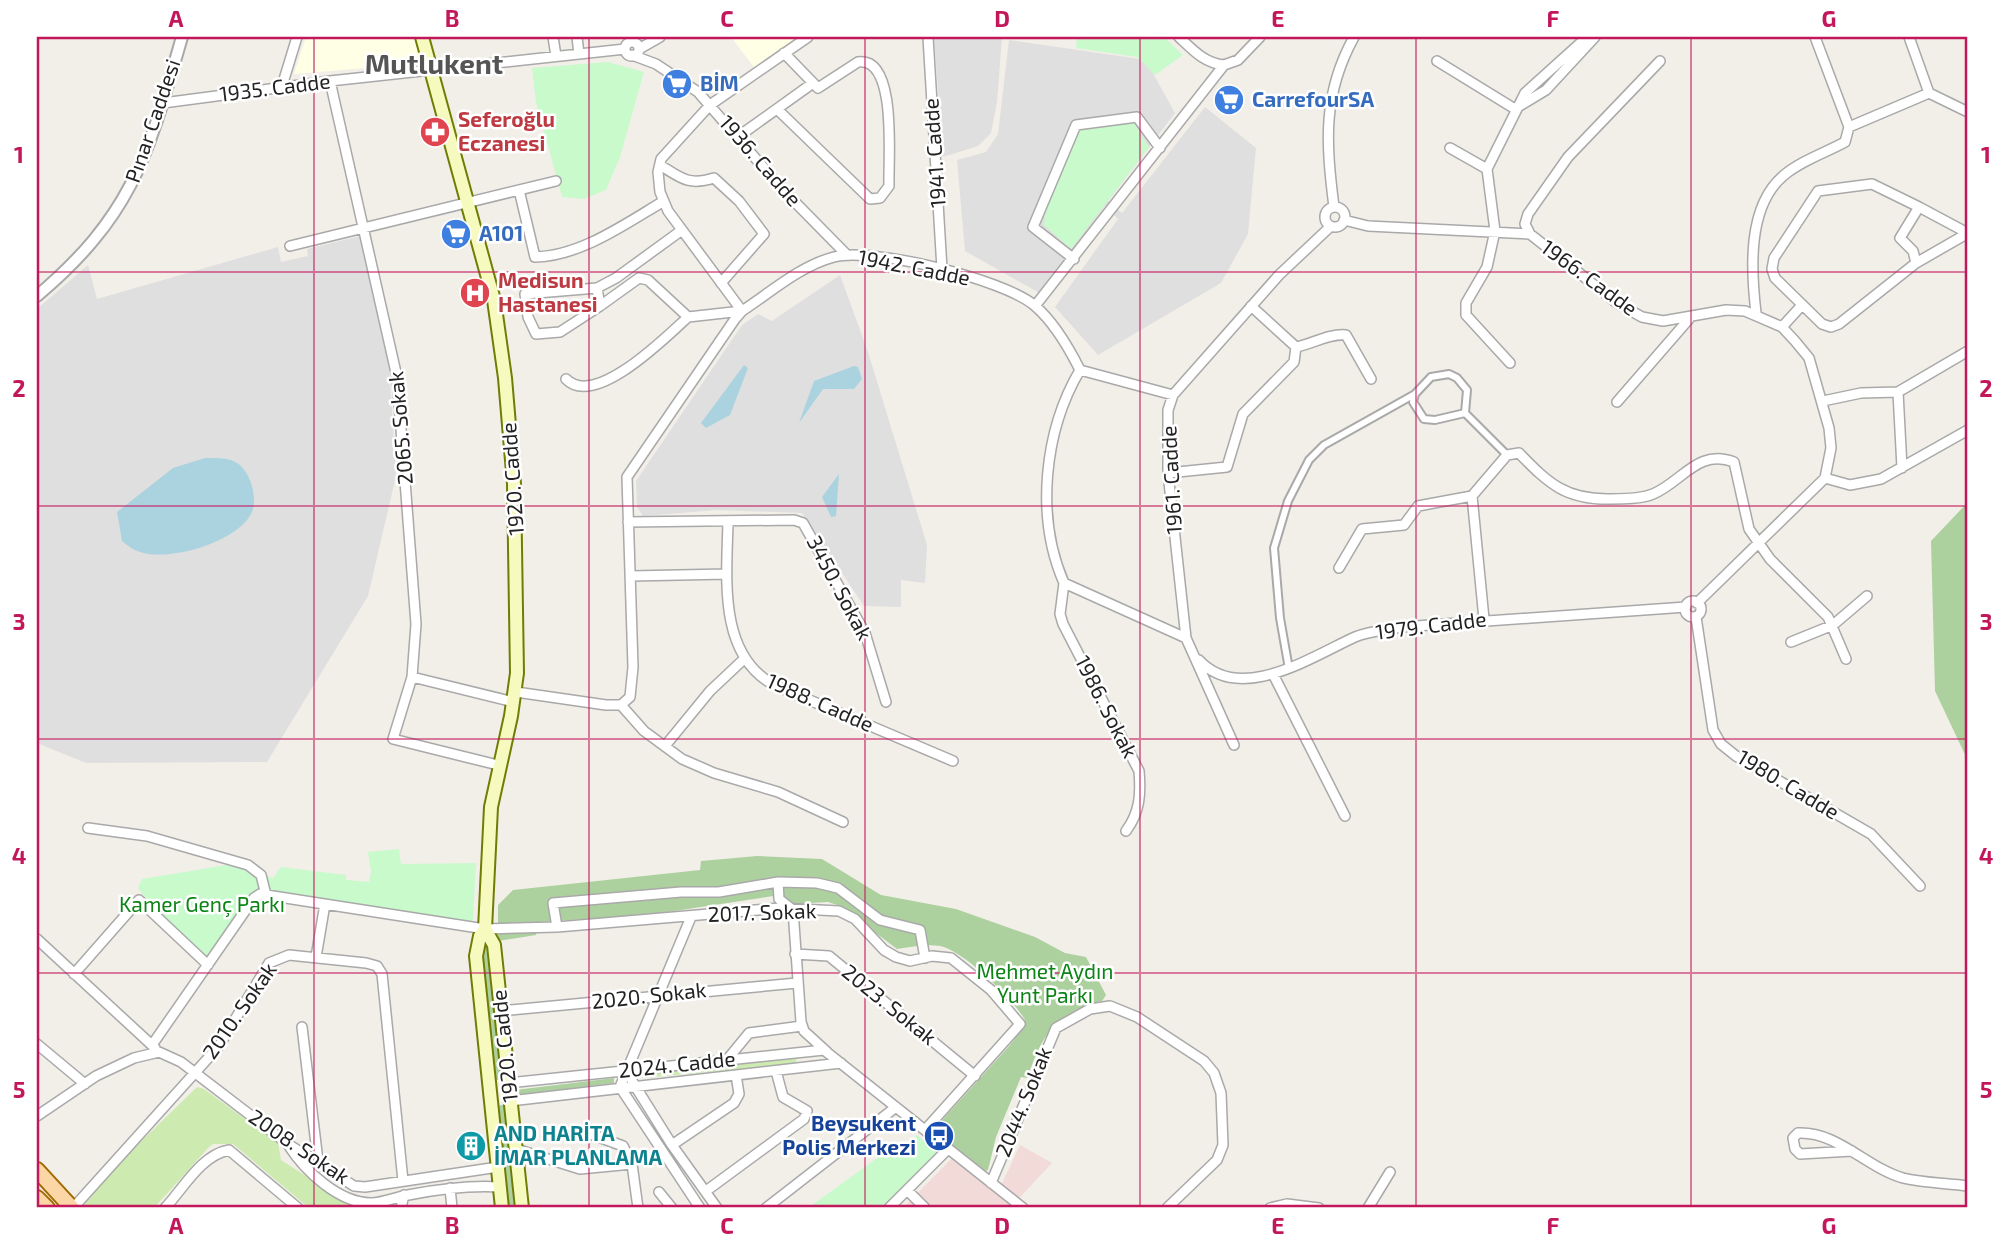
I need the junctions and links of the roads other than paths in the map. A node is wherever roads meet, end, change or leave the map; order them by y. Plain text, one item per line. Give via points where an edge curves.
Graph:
1 (182, 37) edge
2 (297, 37) edge
3 (422, 37) edge
4 (553, 37) edge
5 (577, 37) edge
6 (660, 37) edge
7 (808, 37) edge
8 (928, 37) edge
9 (1179, 37) edge
10 (1260, 37) edge
11 (1354, 37) edge
12 (1587, 37) edge
13 (1595, 37) edge
14 (1815, 37) edge
15 (1909, 37) edge
16 (632, 46) edge
17 (785, 53) junction
18 (579, 54) junction
19 (555, 56) junction
20 (1437, 61) dead end
21 (1660, 61) dead end
22 (1224, 65) junction
23 (430, 69) junction
24 (330, 80) junction
25 (813, 83) junction
26 (282, 86) junction
27 (1929, 93) junction
28 (163, 103) junction
29 (710, 104) junction
30 (1515, 109) junction
31 (778, 110) junction
32 (1968, 112) edge
33 (1849, 127) junction
34 (739, 136) junction
35 (1160, 148) junction
36 (1451, 148) dead end
37 (660, 165) junction
38 (1487, 169) junction
39 (556, 181) dead end
40 (519, 190) junction
41 (466, 201) junction
42 (664, 201) junction
43 (1334, 207) junction
44 (1919, 207) junction
45 (1344, 220) junction
46 (1331, 226) junction
47 (365, 227) junction
48 (682, 229) junction
49 (1495, 231) junction
50 (1530, 234) junction
51 (290, 246) dead end
52 (847, 255) junction
53 (1074, 259) junction
54 (1916, 263) junction
55 (942, 269) junction
56 (721, 283) junction
57 (597, 288) junction
58 (37, 296) edge
59 (1802, 305) junction
60 (600, 306) junction
61 (1035, 306) junction
62 (1251, 306) junction
63 (742, 311) junction
64 (1756, 313) junction
65 (688, 317) junction
66 (1689, 319) junction
67 (1782, 327) junction
68 (1296, 347) junction
69 (1968, 351) edge
70 (1510, 363) dead end
71 (1080, 370) junction
72 (566, 379) dead end
73 (1371, 379) dead end
74 (1898, 392) junction
75 (1415, 394) junction
76 (1173, 395) junction
77 (1823, 401) junction
78 (1617, 402) dead end
79 (1465, 413) junction
80 (1968, 430) edge
81 (1510, 454) junction
82 (1902, 468) junction
83 (1168, 473) junction
84 (1825, 478) junction
85 (1472, 496) junction
86 (728, 521) junction
87 (628, 522) junction
88 (1760, 541) junction
89 (1339, 568) dead end
90 (727, 573) junction
91 (631, 576) junction
92 (1065, 583) junction
93 (1867, 597) dead end
94 (1697, 603) junction
95 (1686, 607) junction
96 (1696, 617) junction
97 (1484, 619) junction
98 (1833, 625) junction
99 (1186, 638) junction
100 (1791, 642) dead end
101 (1193, 654) junction
102 (744, 659) junction
103 (1846, 659) dead end
104 (1289, 669) junction
105 (1274, 676) junction
106 (412, 677) junction
107 (515, 697) junction
108 (886, 702) dead end
109 (621, 705) junction
110 (1234, 745) dead end
111 (665, 746) junction
112 (953, 761) dead end
113 (498, 765) junction
114 (1345, 816) dead end
115 (843, 822) dead end
116 (88, 828) dead end
117 (1126, 831) dead end
118 (778, 882) junction
119 (1920, 886) dead end
120 (267, 895) junction
121 (325, 904) junction
122 (793, 911) junction
123 (691, 917) junction
124 (557, 927) junction
125 (485, 929) junction
126 (37, 939) edge
127 (795, 954) junction
128 (316, 957) junction
129 (925, 958) junction
130 (208, 965) junction
131 (74, 974) junction
132 (797, 983) junction
133 (658, 995) junction
134 (501, 1011) junction
135 (802, 1026) junction
136 (302, 1027) dead end
137 (814, 1039) junction
138 (37, 1044) edge
139 (152, 1045) junction
140 (159, 1052) junction
141 (803, 1052) junction
142 (827, 1052) junction
143 (726, 1061) junction
144 (841, 1063) junction
145 (805, 1067) junction
146 (627, 1070) junction
147 (776, 1071) junction
148 (195, 1073) junction
149 (736, 1075) junction
150 (975, 1076) junction
151 (508, 1083) junction
152 (85, 1084) junction
153 (490, 1085) junction
154 (634, 1085) junction
155 (620, 1087) junction
156 (510, 1101) junction
157 (492, 1103) junction
158 (896, 1107) junction
159 (37, 1116) edge
160 (925, 1130) junction
161 (585, 1132) dead end
162 (288, 1144) junction
163 (672, 1145) junction
164 (516, 1149) junction
165 (947, 1149) junction
166 (1852, 1152) junction
167 (318, 1161) junction
168 (632, 1164) junction
169 (498, 1167) junction
170 (37, 1170) edge
171 (1390, 1172) dead end
172 (404, 1181) junction
173 (991, 1183) junction
174 (1968, 1186) edge
175 (450, 1188) junction
176 (500, 1188) junction
177 (907, 1190) junction
178 (706, 1191) junction
179 (659, 1192) dead end
180 (404, 1195) junction
181 (37, 1198) edge
182 (47, 1208) edge
183 (72, 1208) edge
184 (165, 1208) edge
185 (298, 1208) edge
186 (401, 1208) edge
187 (452, 1208) edge
188 (502, 1208) edge
189 (522, 1208) edge
190 (638, 1208) edge
191 (673, 1208) edge
192 (700, 1208) edge
193 (717, 1208) edge
194 (766, 1208) edge
195 (889, 1208) edge
196 (925, 1208) edge
197 (1023, 1208) edge
198 (1167, 1208) edge
199 (1270, 1208) edge
200 (1319, 1208) edge
201 (1368, 1208) edge

1 - 28 street, Pınar Caddesi
2 - 26 street
3 - 23 main road, 1920. Cadde
4 - 19 street
5 - 18 street
6 - 16 street
7 - 17 street
8 - 55 street, 1941. Cadde
9 - 22 street via 1213,64
10 - 22 street via 1238,60
11 - 43 street via 1340,62 1329,101 1327,141
12 - 30 street via 1525,93
13 - 30 street via 1546,90
14 - 33 street
15 - 27 street
16 - 18 street
16 - 29 street, 1936. Cadde
17 - 25 street
17 - 29 street
18 - 19 street
19 - 23 street
20 - 30 street
21 - 50 street via 1568,157 1528,214 1525,224
22 - 35 street
23 - 24 street, 1935. Cadde
23 - 41 main road, 1920. Cadde
24 - 26 street, 1935. Cadde
24 - 47 street, 2065. Sokak
25 - 31 street
25 - 31 street via 817,88 858,62 865,61 881,73 886,91 889,186 880,198 870,200
26 - 28 street, 1935. Cadde
27 - 32 street
27 - 33 street
28 - 58 street, Pınar Caddesi via 139,171 114,216 78,260
29 - 34 street, 1936. Cadde
29 - 37 street
30 - 38 street
31 - 34 street
33 - 64 street via 1845,142 1784,175 1762,206 1755,236
34 - 52 street, 1936. Cadde via 782,189
35 - 53 street
35 - 53 street via 1137,117 1076,125 1033,227
36 - 38 street
37 - 42 street
37 - 56 street via 697,183 714,177 764,234
38 - 49 street
39 - 40 street
40 - 41 street
40 - 42 street via 535,257 586,244
41 - 47 street
41 - 107 main road, 1920. Cadde via 494,300 507,398 517,548
42 - 48 street
43 - 45 street via 1343,211
43 - 46 street via 1325,215
44 - 54 street via 1899,238 1913,251
44 - 54 street via 1962,229 1963,236
44 - 59 street via 1872,184 1818,191 1774,258 1772,269
45 - 46 street
45 - 49 street, 1966. Cadde via 1368,226
46 - 62 street, 1961. Cadde
47 - 51 street
47 - 106 street, 2065. Sokak via 401,405 416,624
48 - 56 street
48 - 57 street
49 - 50 street, 1966. Cadde
49 - 70 street via 1487,267 1466,303 1466,315
50 - 66 street, 1966. Cadde via 1625,308 1663,321
52 - 55 street, 1942. Cadde
52 - 63 street, 1942. Cadde via 808,267
53 - 61 street
54 - 59 street via 1832,327
55 - 61 street, 1942. Cadde via 1003,289
56 - 63 street
57 - 60 street
57 - 60 street via 525,294 528,317 536,334 560,332
59 - 67 street
60 - 65 street via 639,278 648,280
61 - 71 street, 1942. Cadde
62 - 68 street
62 - 76 street, 1961. Cadde
63 - 65 street
63 - 87 street, 1942. Cadde via 627,477
64 - 66 street, 1966. Cadde via 1726,310
64 - 67 street, 1966. Cadde
65 - 72 street via 608,380 583,386
66 - 78 street
67 - 77 street, 1966. Cadde via 1809,358
68 - 73 street via 1335,334 1346,335
68 - 83 street via 1294,362 1243,415 1227,467
69 - 74 street
71 - 76 street
71 - 92 street via 1064,399 1049,468 1050,531
74 - 77 street
74 - 82 street
75 - 79 street via 1413,402 1424,419 1435,421
75 - 79 street via 1431,377 1449,374 1467,390
75 - 104 street via 1324,445 1309,460 1288,501 1274,548 1279,618
76 - 83 street, 1961. Cadde via 1168,410
77 - 84 street, 1966. Cadde via 1831,448
79 - 81 street
80 - 82 street
81 - 85 street
81 - 88 street via 1519,453 1567,494 1592,499 1655,493 1697,463 1726,459 1734,462 1749,529
82 - 84 street via 1881,479 1850,485
83 - 99 street, 1961. Cadde
84 - 88 street
85 - 89 street via 1418,506 1404,525 1362,529
85 - 97 street
86 - 87 street, 3450. Sokak
86 - 90 street, 1988. Cadde
86 - 108 street, 3450. Sokak via 794,520 807,527 865,633
87 - 91 street, 1942. Cadde
88 - 94 street
88 - 98 street via 1770,559
90 - 91 street
90 - 102 street, 1988. Cadde via 733,628
91 - 109 street, 1942. Cadde via 633,685 630,697
92 - 99 street
92 - 117 street, 1986. Sokak via 1063,624 1139,771 1136,817
93 - 98 street
94 - 95 street
94 - 96 street via 1700,611
95 - 96 street via 1687,614
95 - 97 street, 1979. Cadde
96 - 119 street, 1980. Cadde via 1713,730 1721,744 1871,834
97 - 104 street, 1979. Cadde via 1358,636
98 - 100 street
98 - 103 street
99 - 101 street, 1961. Cadde
101 - 105 street, 1979. Cadde via 1220,674
101 - 110 street, 1961. Cadde
102 - 111 street via 710,691
102 - 112 street, 1988. Cadde via 774,685
104 - 105 street, 1979. Cadde
105 - 114 street
106 - 107 street
106 - 113 street, 2065. Sokak via 393,739
107 - 109 street
107 - 113 main road, 1920. Cadde
109 - 111 street
111 - 115 street via 714,773 778,792
113 - 125 main road, 1920. Cadde via 490,818
116 - 120 street via 183,844 251,866 264,879
118 - 122 street via 779,899
118 - 124 street via 719,892 554,903
118 - 129 street via 838,888 880,920 920,930
120 - 121 street, 2017. Sokak
120 - 130 street via 254,898
121 - 125 street, 2017. Sokak
121 - 128 street
122 - 123 street, 2017. Sokak via 780,908
122 - 127 street
122 - 129 street, 2017. Sokak via 839,911 855,919 896,957 909,961
123 - 124 street, 2017. Sokak
123 - 133 street
124 - 125 street, 2017. Sokak
125 - 134 main road, 1920. Cadde via 494,945
125 - 153 main road, 1920. Cadde via 478,943 476,971
126 - 131 street, 2008. Sokak
127 - 132 street
127 - 150 street, 2023. Sokak via 830,956
128 - 148 street, 2010. Sokak via 289,955 269,963 219,1046
128 - 172 street, 2010. Sokak via 366,963 377,966 382,974
129 - 150 street, 2017. Sokak via 951,958 990,990 1020,1024
130 - 131 street via 139,900
130 - 139 street
131 - 139 street, 2008. Sokak
132 - 133 street, 2020. Sokak
132 - 135 street
133 - 134 street, 2020. Sokak
133 - 146 street
134 - 151 main road, 1920. Cadde
135 - 137 street
135 - 143 street via 749,1033
136 - 167 street
137 - 141 street
137 - 142 street
138 - 152 street
139 - 140 street, 2008. Sokak
140 - 148 street, 2008. Sokak
140 - 152 street via 134,1058
141 - 142 street, 2024. Cadde
141 - 143 street, 2024. Cadde
141 - 145 street
142 - 144 street
143 - 146 street, 2024. Cadde
144 - 145 street, 2024. Cadde
144 - 158 street
145 - 147 street, 2024. Cadde
146 - 151 street, 2024. Cadde
146 - 154 street
146 - 155 street
147 - 149 street, 2024. Cadde
147 - 178 street via 783,1097 807,1111 804,1119
148 - 162 street, 2008. Sokak
148 - 183 street, 2010. Sokak
149 - 154 street, 2024. Cadde
149 - 163 street via 734,1103
150 - 160 street, 2017. Sokak
151 - 153 main road
151 - 156 main road, 1920. Cadde
152 - 159 street
153 - 157 main road, 1920. Cadde
154 - 155 street, 2024. Cadde
154 - 163 street
155 - 156 street, 2024. Cadde
155 - 192 street
156 - 157 main road
156 - 164 main road, 1920. Cadde
157 - 169 main road, 1920. Cadde
158 - 160 street
158 - 194 street
160 - 165 street
161 - 168 street via 623,1146
162 - 167 street, 2008. Sokak
162 - 180 street via 300,1164 347,1198 373,1203
163 - 178 street
164 - 168 street via 580,1169
164 - 189 main road, 1920. Cadde
165 - 173 street
165 - 177 street
166 - 166 street via 1811,1132 1793,1138 1800,1154
166 - 174 street via 1902,1178
167 - 172 street, 2008. Sokak via 355,1186
168 - 190 street
169 - 172 street, 2008. Sokak
169 - 176 main road, 1920. Cadde
170 - 183 main road
171 - 201 street
173 - 197 street
173 - 198 street, 2044. Sokak via 1056,1028 1090,1009 1110,1006 1137,1017 1203,1060 1221,1093 1223,1145 1217,1160
175 - 176 street
175 - 180 street
175 - 187 street
176 - 188 main road, 1920. Cadde
177 - 195 street
177 - 196 street
178 - 193 street
179 - 191 street
180 - 186 street
181 - 182 main road
184 - 185 street via 203,1164 229,1150
199 - 200 street via 1287,1204

